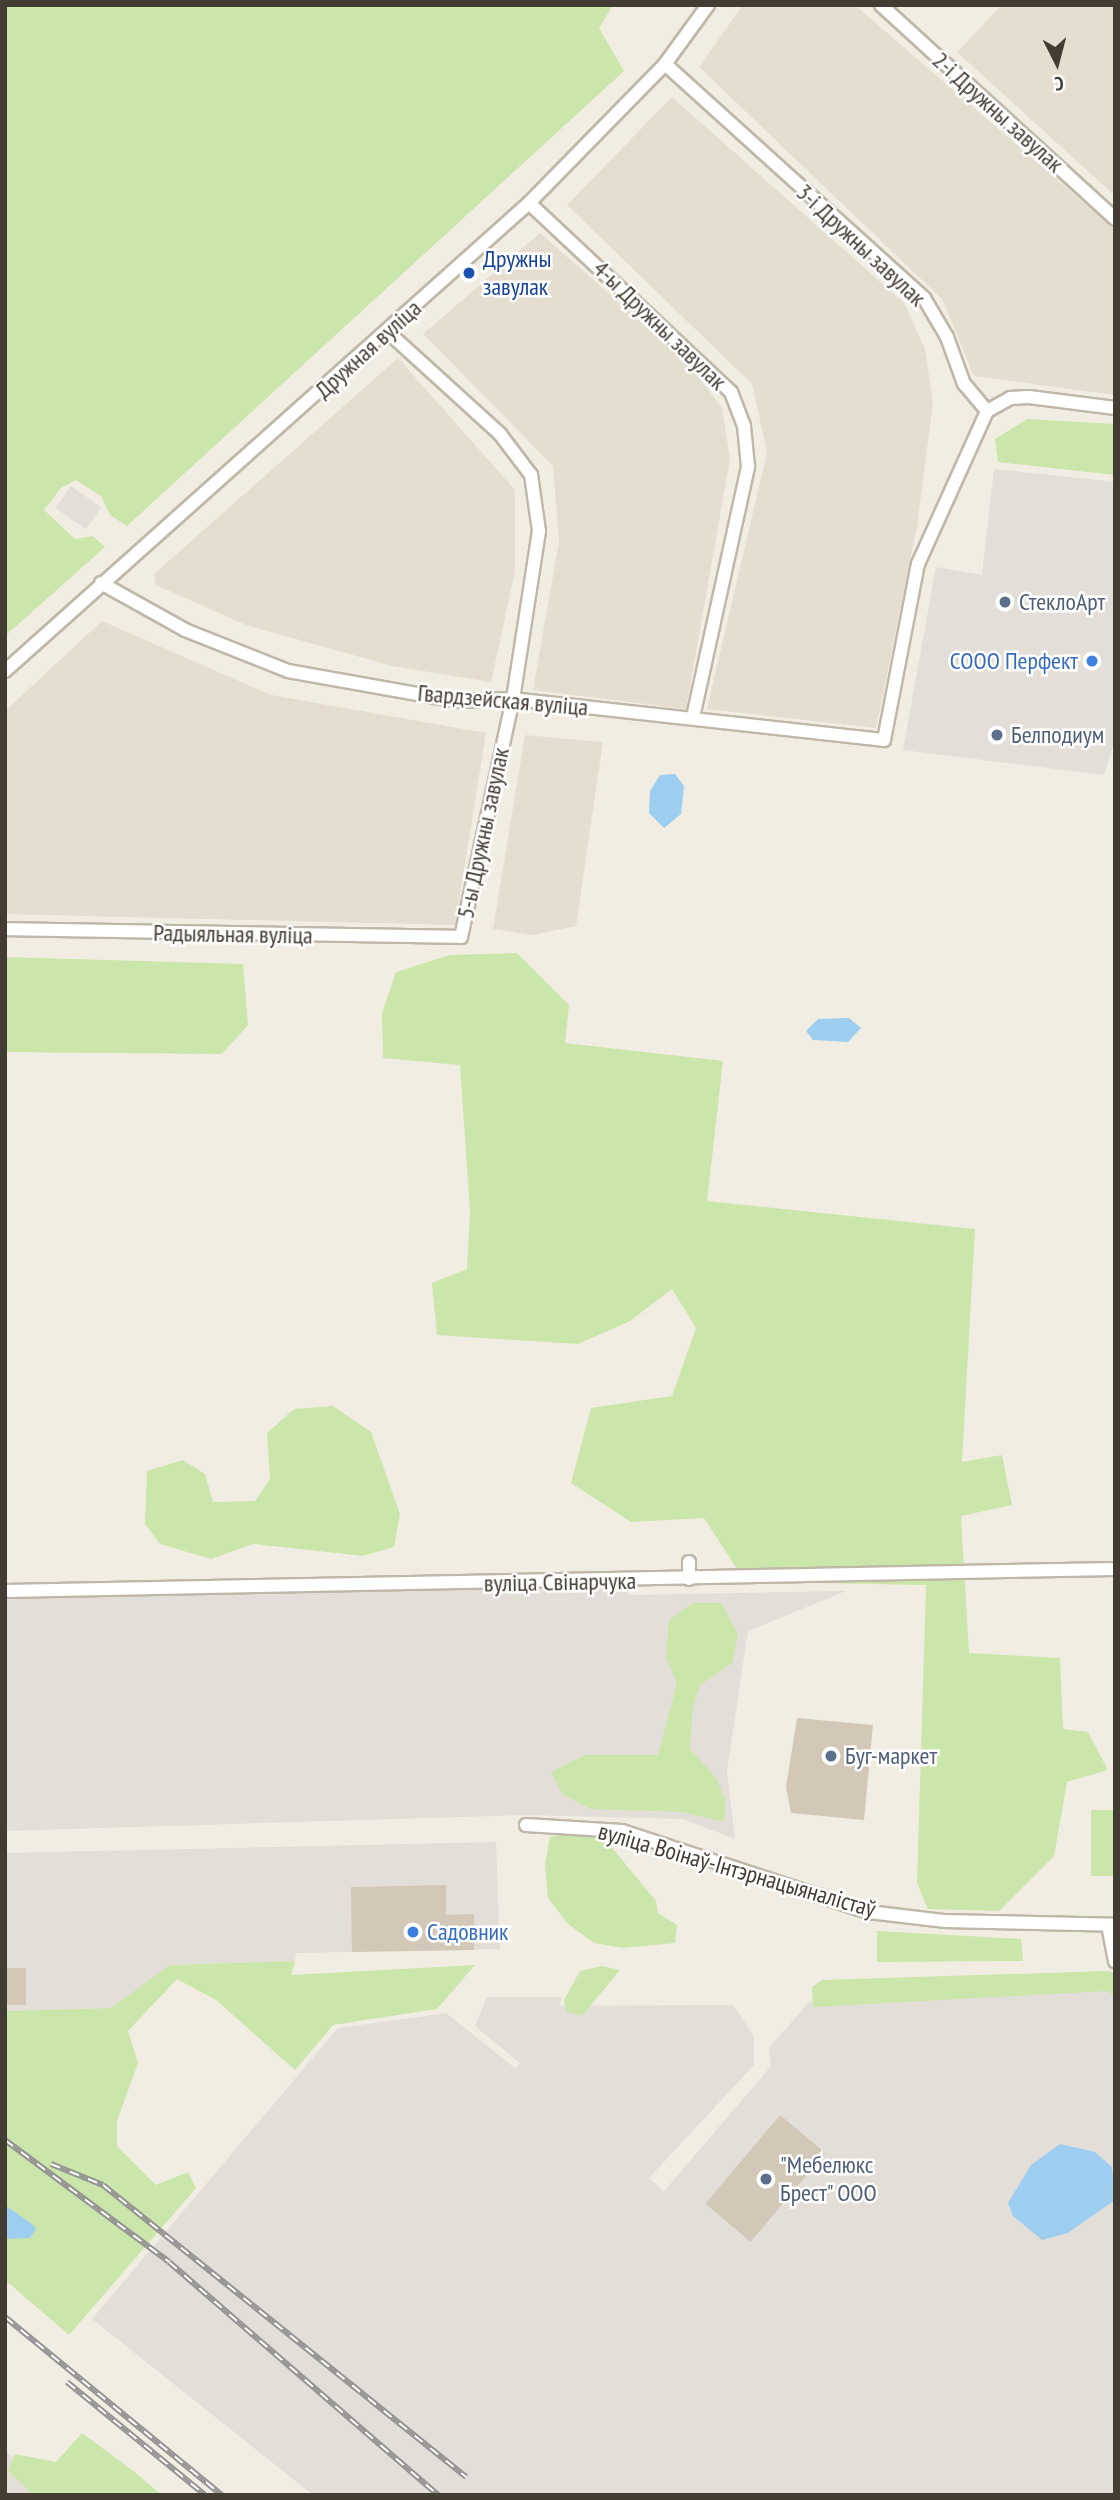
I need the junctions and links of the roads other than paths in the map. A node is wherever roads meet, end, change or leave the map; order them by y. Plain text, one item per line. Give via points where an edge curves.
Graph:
1 (708, 5) edge
2 (881, 5) edge
3 (665, 64) junction
4 (529, 203) junction
5 (1115, 219) edge
6 (388, 332) junction
7 (1115, 408) edge
8 (987, 411) junction
9 (101, 583) junction
10 (5, 671) edge
11 (513, 699) junction
12 (692, 718) junction
13 (5, 929) edge
14 (461, 937) joint
15 (689, 1562) dead end
16 (1115, 1569) edge
17 (689, 1579) junction
18 (5, 1591) edge
19 (526, 1825) dead end
20 (1111, 1925) edge
21 (1115, 1961) edge

1 - 3 street, Дружная вуліца
2 - 5 street, 2-і Дружны завулак
3 - 4 street, Дружная вуліца
3 - 8 street, 3-і Дружны завулак via 924,298 947,337 964,384
4 - 6 street, Дружная вуліца
4 - 12 street, 4-ы Дружны завулак via 731,392 744,426 748,467
6 - 9 street, Дружная вуліца
6 - 11 street, 5-ы Дружны завулак via 500,434 531,475 539,531
7 - 8 street via 1029,397 1010,398
8 - 12 street, Гвардзейская вуліца via 918,564 884,740
9 - 10 street, Дружная вуліца
9 - 11 street, Гвардзейская вуліца via 185,630 288,671 457,701
11 - 12 street, Гвардзейская вуліца
11 - 14 street, 5-ы Дружны завулак
13 - 14 street, Радыяльная вуліца
15 - 17 street
16 - 17 street, вуліца Свінарчука
17 - 18 street, вуліца Свінарчука
19 - 20 street, вуліца Воінаў-Інтэрнацыяналістаў via 622,1832 869,1912 945,1921
20 - 21 street

